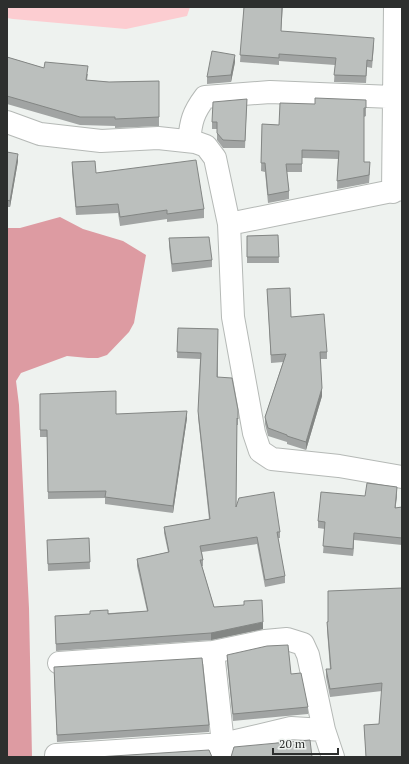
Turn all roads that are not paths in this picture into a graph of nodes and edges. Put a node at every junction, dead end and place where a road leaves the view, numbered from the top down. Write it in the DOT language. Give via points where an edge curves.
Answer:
graph roads {
  1 [pos="395,7"];
  2 [pos="396,86"];
  3 [pos="7,122"];
  4 [pos="189,141"];
  5 [pos="397,191"];
  6 [pos="229,224"];
  7 [pos="402,477"];
  8 [pos="213,652"];
  9 [pos="59,663"];
  10 [pos="324,730"];
  11 [pos="222,751"];
  12 [pos="56,755"];
  13 [pos="333,757"];
  1 -- 2 [label="street"];
  2 -- 4 [label="street" via="205,97 191,119"];
  2 -- 5 [label="street"];
  3 -- 4 [label="street" via="40,134 102,141 158,138"];
  4 -- 6 [label="street" via="206,146 215,158"];
  5 -- 6 [label="street"];
  6 -- 7 [label="street" via="233,317 254,433 260,451 265,456 281,461 339,466"];
  8 -- 9 [label="street"];
  8 -- 10 [label="street" via="287,639 303,644 308,655"];
  8 -- 11 [label="street"];
  10 -- 11 [label="street" via="291,728"];
  10 -- 13 [label="street"];
  11 -- 12 [label="street"];
}
